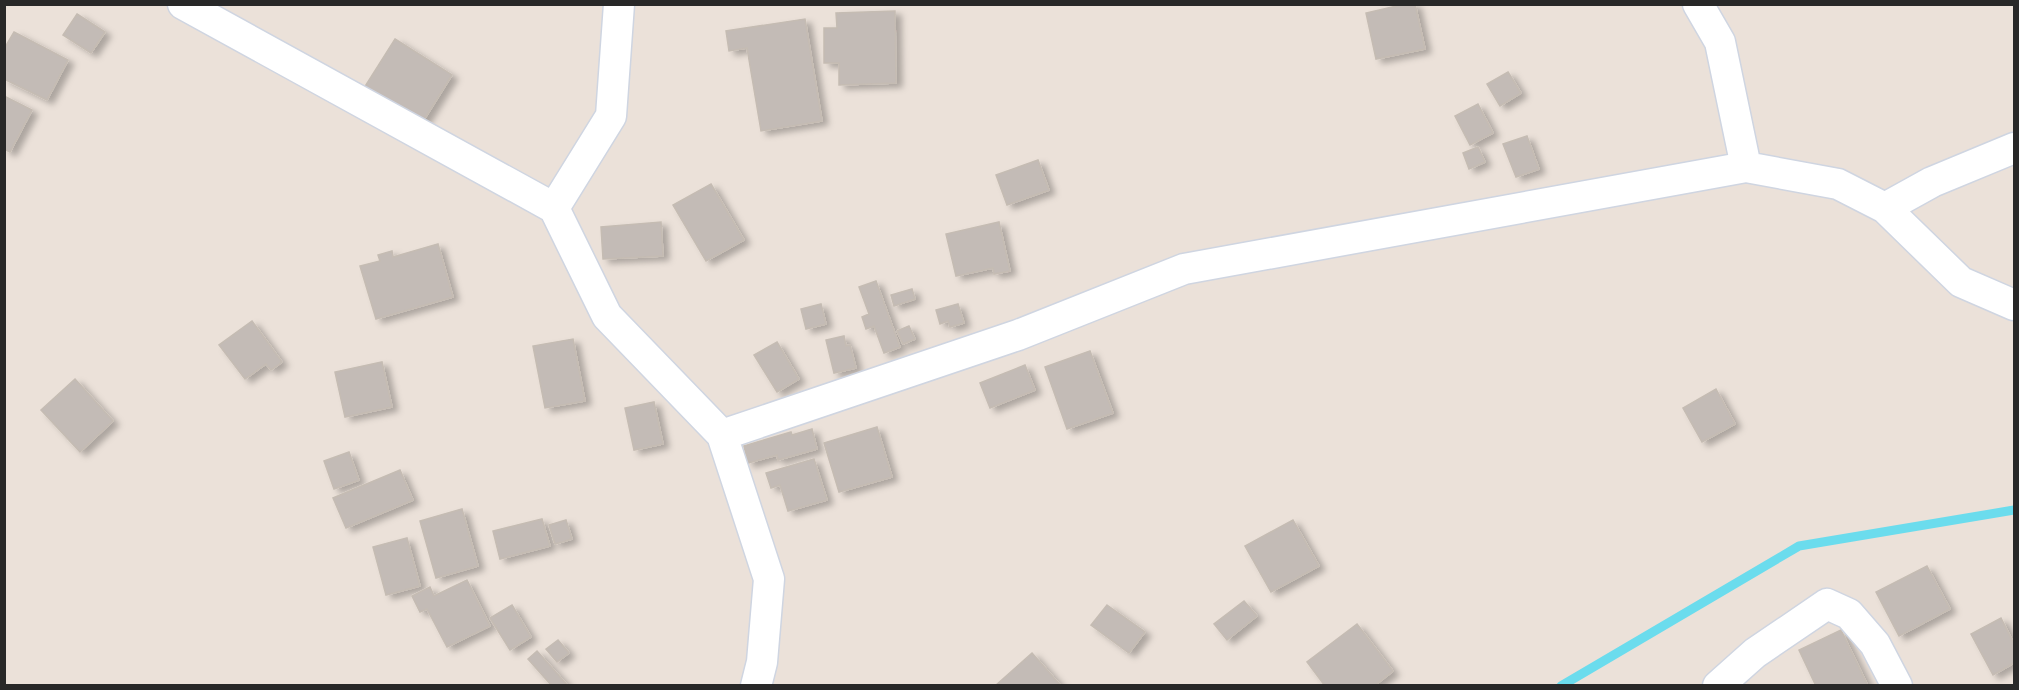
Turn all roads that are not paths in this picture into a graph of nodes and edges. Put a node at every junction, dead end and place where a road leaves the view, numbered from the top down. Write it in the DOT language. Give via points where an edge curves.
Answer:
graph roads {
  1 [pos="183,4"];
  2 [pos="619,4"];
  3 [pos="1698,4"];
  4 [pos="2014,148"];
  5 [pos="1746,167"];
  6 [pos="554,208"];
  7 [pos="1885,208"];
  8 [pos="2014,305"];
  9 [pos="722,435"];
  10 [pos="756,686"];
  11 [pos="1718,686"];
  12 [pos="1897,686"];
  1 -- 6 [label="street"];
  2 -- 6 [label="street" via="611,116"];
  3 -- 5 [label="street" via="1719,42"];
  4 -- 7 [label="street" via="1932,182"];
  5 -- 7 [label="street" via="1838,184"];
  5 -- 9 [label="street" via="1184,269 1018,335"];
  6 -- 9 [label="street" via="606,316"];
  7 -- 8 [label="street" via="1961,282"];
  9 -- 10 [label="street" via="769,579 762,662"];
  11 -- 12 [label="street" via="1755,653 1827,604 1850,614 1875,644"];
}
